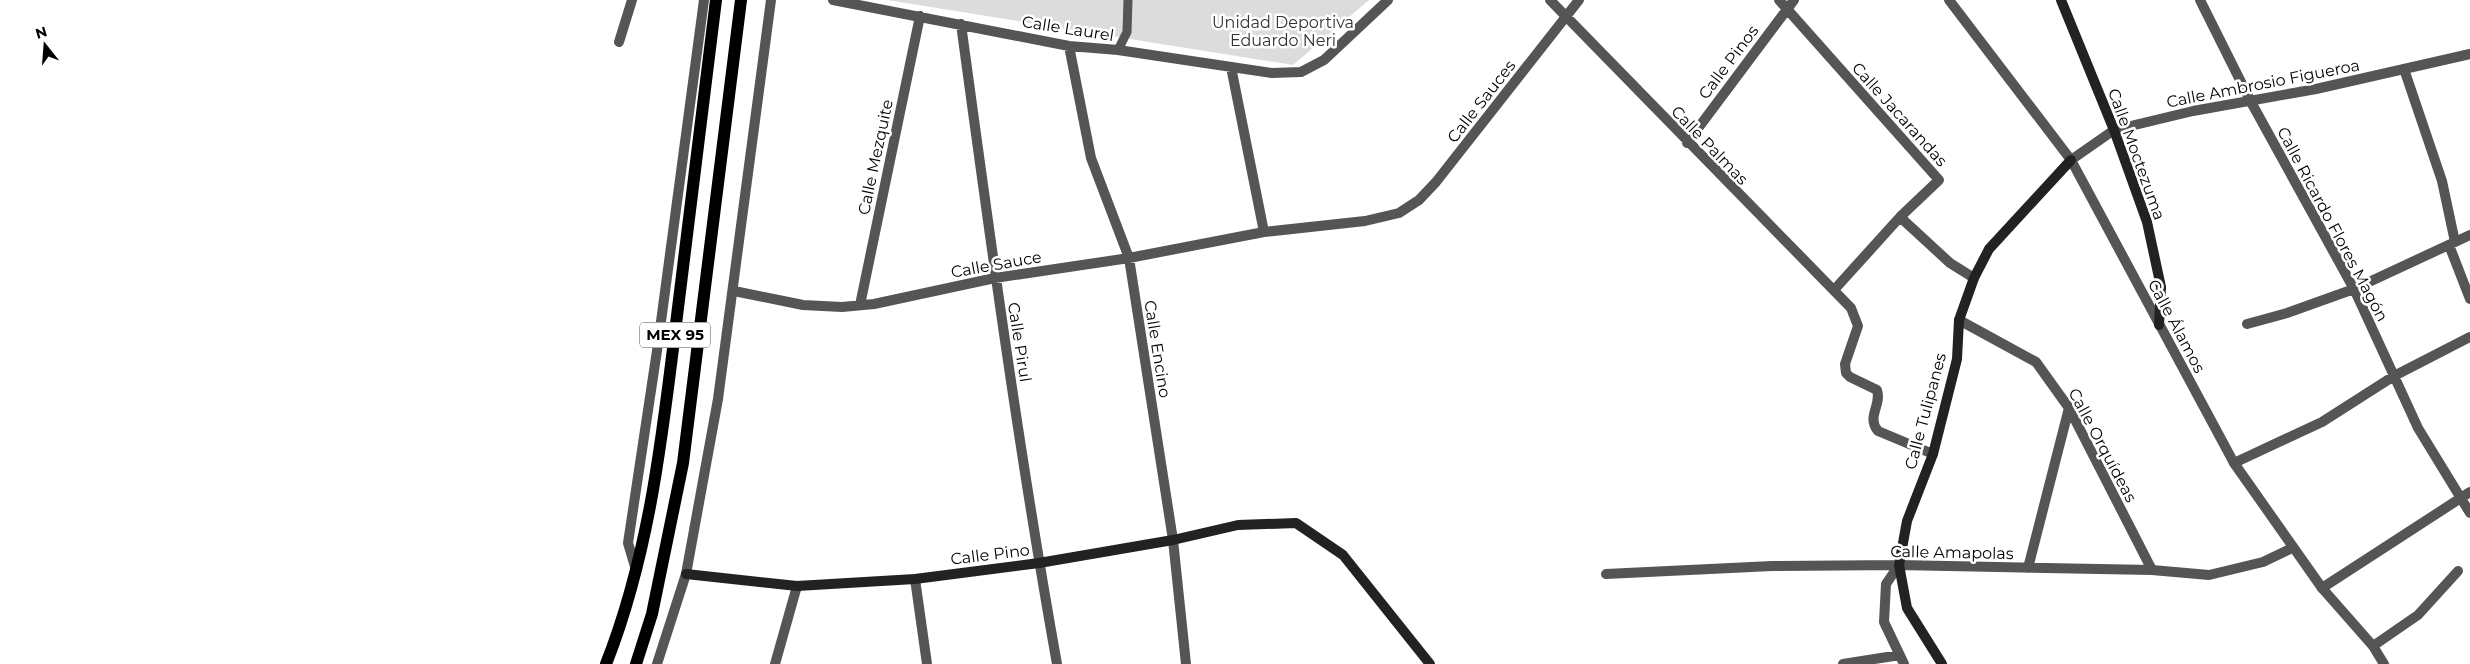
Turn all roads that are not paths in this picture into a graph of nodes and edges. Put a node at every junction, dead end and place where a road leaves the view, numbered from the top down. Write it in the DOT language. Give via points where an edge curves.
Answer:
graph roads {
  1 [pos="632,0"];
  2 [pos="704,0"];
  3 [pos="716,0"];
  4 [pos="741,0"];
  5 [pos="771,0"];
  6 [pos="833,0"];
  7 [pos="1128,0"];
  8 [pos="1388,0"];
  9 [pos="1550,0"];
  10 [pos="1579,0"];
  11 [pos="1779,0"];
  12 [pos="1794,0"];
  13 [pos="1949,0"];
  14 [pos="2061,0"];
  15 [pos="2200,0"];
  16 [pos="1787,9"];
  17 [pos="920,16"];
  18 [pos="1565,18"];
  19 [pos="962,24"];
  20 [pos="619,42"];
  21 [pos="1069,46"];
  22 [pos="1118,50"];
  23 [pos="2470,54"];
  24 [pos="1231,67"];
  25 [pos="2404,69"];
  26 [pos="2251,102"];
  27 [pos="2114,130"];
  28 [pos="1687,143"];
  29 [pos="2071,160"];
  30 [pos="1399,213"];
  31 [pos="1900,217"];
  32 [pos="1264,232"];
  33 [pos="2470,235"];
  34 [pos="2452,244"];
  35 [pos="1129,258"];
  36 [pos="995,278"];
  37 [pos="1974,278"];
  38 [pos="2354,289"];
  39 [pos="1834,290"];
  40 [pos="734,291"];
  41 [pos="2470,298"];
  42 [pos="860,305"];
  43 [pos="1959,320"];
  44 [pos="2247,324"];
  45 [pos="2159,325"];
  46 [pos="2470,337"];
  47 [pos="2394,376"];
  48 [pos="2069,408"];
  49 [pos="1933,454"];
  50 [pos="2234,463"];
  51 [pos="2470,492"];
  52 [pos="2460,498"];
  53 [pos="2470,513"];
  54 [pos="1173,540"];
  55 [pos="2292,548"];
  56 [pos="1039,564"];
  57 [pos="1899,565"];
  58 [pos="2028,568"];
  59 [pos="2152,570"];
  60 [pos="636,571"];
  61 [pos="2458,572"];
  62 [pos="686,574"];
  63 [pos="1606,574"];
  64 [pos="915,579"];
  65 [pos="797,586"];
  66 [pos="2322,588"];
  67 [pos="2373,646"];
  68 [pos="1902,660"];
  69 [pos="2380,663"];
  70 [pos="606,664"];
  71 [pos="636,664"];
  72 [pos="657,664"];
  73 [pos="775,664"];
  74 [pos="927,664"];
  75 [pos="1057,664"];
  76 [pos="1186,664"];
  77 [pos="1430,664"];
  78 [pos="1843,664"];
  79 [pos="1942,664"];
  1 -- 20 [label="street"];
  2 -- 60 [label="street" via="628,543"];
  3 -- 60 [label="main road, MEX 95" via="660,456"];
  4 -- 71 [label="main road, MEX 95" via="683,463 652,614"];
  5 -- 40 [label="street"];
  6 -- 17 [label="street, Calle Laurel"];
  7 -- 22 [label="lane" via="1127,32"];
  8 -- 24 [label="street, Calle Laurel" via="1324,60 1301,72 1272,73"];
  9 -- 18 [label="street, Calle Palmas"];
  10 -- 18 [label="street, Calle Sauces"];
  11 -- 16 [label="street, Calle Jacarandas"];
  12 -- 16 [label="street, Calle Pinos"];
  13 -- 29 [label="street, Calle Álamos"];
  14 -- 27 [label="main road, Calle Moctezuma"];
  15 -- 26 [label="street, Calle Ricardo Flores Magón"];
  16 -- 28 [label="street, Calle Pinos"];
  16 -- 31 [label="street, Calle Jacarandas" via="1939,180"];
  17 -- 19 [label="street, Calle Laurel"];
  17 -- 42 [label="street, Calle Mezquite"];
  18 -- 28 [label="street, Calle Palmas"];
  18 -- 30 [label="street, Calle Sauces" via="1436,182 1419,200"];
  19 -- 21 [label="street, Calle Laurel"];
  19 -- 36 [label="street, Calle Pirul"];
  21 -- 22 [label="street, Calle Laurel"];
  21 -- 35 [label="street, Calle Encino" via="1091,158"];
  22 -- 24 [label="street, Calle Laurel"];
  23 -- 25 [label="street, Calle Ambrosio Figueroa"];
  24 -- 32 [label="street"];
  25 -- 26 [label="street, Calle Ambrosio Figueroa"];
  25 -- 34 [label="street" via="2442,181"];
  26 -- 27 [label="street, Calle Ambrosio Figueroa" via="2193,110"];
  26 -- 38 [label="street, Calle Ricardo Flores Magón"];
  27 -- 29 [label="street, Calle Ambrosio Figueroa"];
  27 -- 45 [label="main road, Calle Moctezuma" via="2147,222 2161,287"];
  28 -- 39 [label="street, Calle Palmas"];
  29 -- 37 [label="main road, Calle Tulipanes" via="1989,249"];
  29 -- 45 [label="street, Calle Álamos"];
  30 -- 32 [label="street, Calle Sauce" via="1365,221"];
  31 -- 37 [label="street" via="1950,263"];
  31 -- 39 [label="street"];
  32 -- 35 [label="street, Calle Sauce"];
  33 -- 34 [label="street"];
  34 -- 38 [label="street"];
  34 -- 41 [label="street"];
  35 -- 36 [label="street, Calle Sauce"];
  35 -- 54 [label="street, Calle Encino"];
  36 -- 42 [label="street, Calle Sauce"];
  36 -- 56 [label="street, Calle Pirul"];
  37 -- 43 [label="main road, Calle Tulipanes"];
  38 -- 44 [label="street"];
  38 -- 47 [label="street, Calle Ricardo Flores Magón"];
  39 -- 49 [label="street, Calle Palmas" via="1852,308 1858,326 1846,373 1877,390 1879,397 1872,418 1874,426 1878,431"];
  40 -- 42 [label="street, Calle Sauce" via="803,305"];
  40 -- 62 [label="street"];
  43 -- 48 [label="street, Calle Orquídeas" via="2036,362"];
  43 -- 49 [label="main road, Calle Tulipanes" via="1957,359"];
  45 -- 50 [label="street, Calle Álamos"];
  46 -- 47 [label="street"];
  47 -- 50 [label="street" via="2322,422"];
  47 -- 52 [label="street, Calle Ricardo Flores Magón" via="2418,428"];
  48 -- 58 [label="street"];
  48 -- 59 [label="street, Calle Orquídeas"];
  49 -- 57 [label="main road, Calle Tulipanes" via="1907,521"];
  50 -- 55 [label="street, Calle Álamos"];
  51 -- 52 [label="street"];
  52 -- 53 [label="street, Calle Ricardo Flores Magón"];
  52 -- 66 [label="street"];
  54 -- 56 [label="main road, Calle Pino"];
  54 -- 76 [label="street, Calle Encino"];
  54 -- 77 [label="main road, Calle Pino" via="1238,525 1296,523 1343,555"];
  55 -- 59 [label="street, Calle Amapolas" via="2263,562 2209,576"];
  55 -- 66 [label="street, Calle Álamos"];
  56 -- 64 [label="main road, Calle Pino"];
  56 -- 75 [label="street, Calle Pirul"];
  57 -- 58 [label="street, Calle Amapolas"];
  57 -- 63 [label="street, Calle Amapolas" via="1772,566"];
  57 -- 68 [label="street" via="1886,584 1884,622"];
  57 -- 79 [label="main road, Calle Tulipanes" via="1907,608"];
  58 -- 59 [label="street, Calle Amapolas"];
  60 -- 70 [label="main road, MEX 95" via="620,629"];
  61 -- 67 [label="street" via="2418,615"];
  62 -- 65 [label="main road, Calle Pino"];
  62 -- 72 [label="street"];
  64 -- 65 [label="main road, Calle Pino"];
  64 -- 74 [label="street"];
  65 -- 73 [label="street"];
  66 -- 67 [label="street, Calle Álamos"];
  67 -- 69 [label="street, Calle Álamos"];
  68 -- 78 [label="street"];
}
